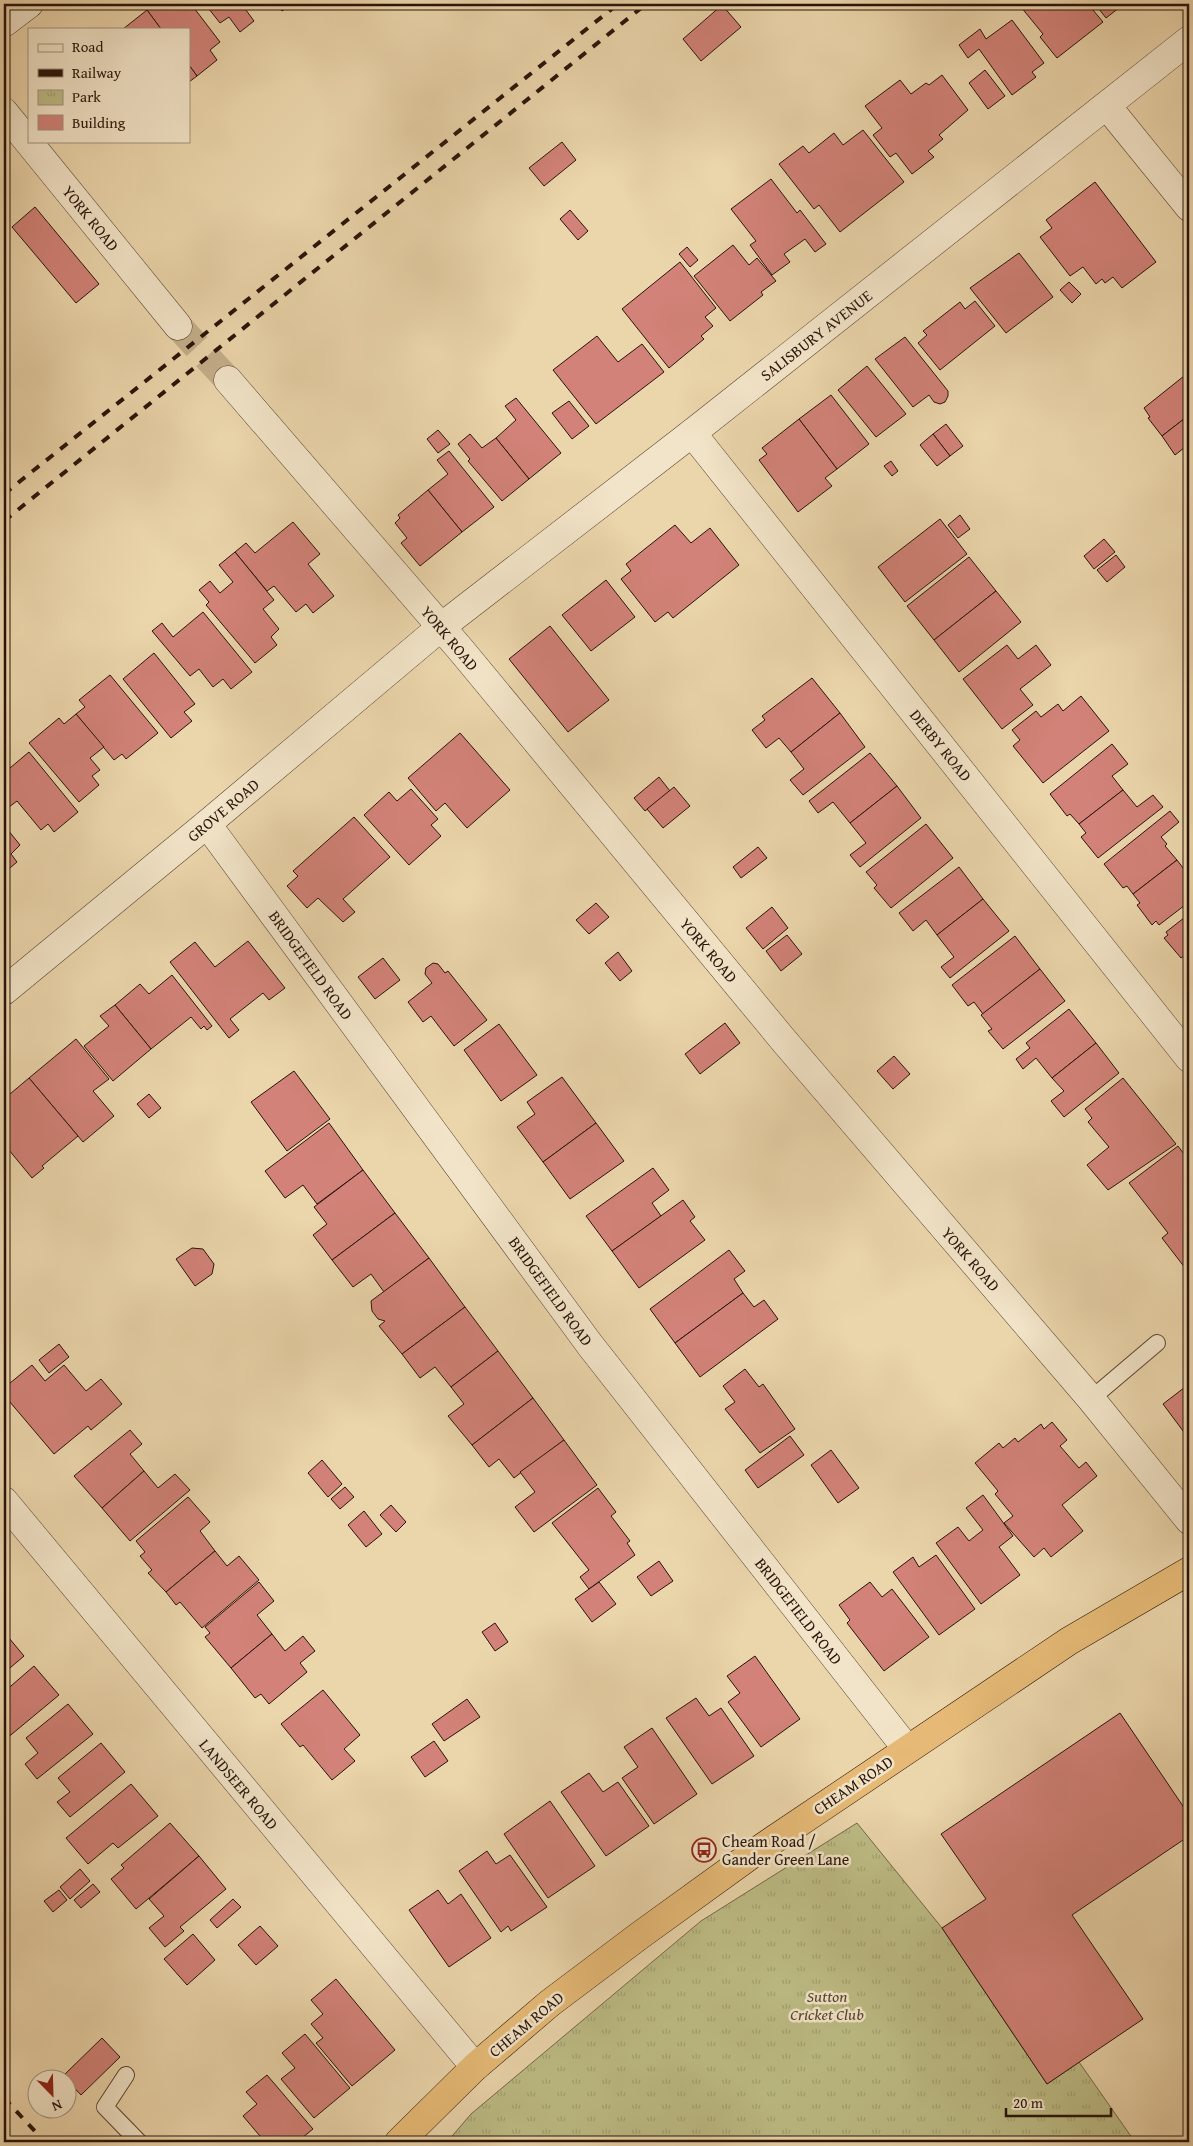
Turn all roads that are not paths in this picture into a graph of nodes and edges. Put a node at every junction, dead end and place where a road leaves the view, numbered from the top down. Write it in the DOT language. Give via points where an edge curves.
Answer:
graph roads {
  1 [pos="29,4"];
  2 [pos="4,23"];
  3 [pos="1189,40"];
  4 [pos="1107,106"];
  5 [pos="4,112"];
  6 [pos="28,142"];
  7 [pos="28,142"];
  8 [pos="1189,207"];
  9 [pos="178,326"];
  10 [pos="228,380"];
  11 [pos="692,433"];
  12 [pos="440,627"];
  13 [pos="207,824"];
  14 [pos="4,991"];
  15 [pos="1189,1058"];
  16 [pos="1157,1343"];
  17 [pos="1091,1399"];
  18 [pos="4,1501"];
  19 [pos="1189,1520"];
  20 [pos="1189,1571"];
  21 [pos="907,1749"];
  22 [pos="475,2067"];
  23 [pos="126,2075"];
  24 [pos="139,2142"];
  25 [pos="399,2142"];
  1 -- 2 [label="street"];
  3 -- 4 [label="street, SALISBURY AVENUE"];
  4 -- 8 [label="street"];
  4 -- 11 [label="street, SALISBURY AVENUE"];
  5 -- 6 [label="street, YORK ROAD"];
  7 -- 9 [label="street, YORK ROAD"];
  10 -- 12 [label="street, YORK ROAD"];
  11 -- 12 [label="street, SALISBURY AVENUE"];
  11 -- 15 [label="street, DERBY ROAD"];
  12 -- 13 [label="street, GROVE ROAD"];
  12 -- 17 [label="street, YORK ROAD" via="786,1042"];
  13 -- 14 [label="street, GROVE ROAD"];
  13 -- 21 [label="street, BRIDGEFIELD ROAD" via="590,1345"];
  16 -- 17 [label="lane"];
  17 -- 19 [label="street, YORK ROAD"];
  18 -- 22 [label="street, LANDSEER ROAD"];
  20 -- 21 [label="highway, CHEAM ROAD" via="1070,1641"];
  21 -- 22 [label="highway, CHEAM ROAD" via="639,1936 550,2003"];
  22 -- 25 [label="highway, CHEAM ROAD"];
  23 -- 24 [label="lane" via="106,2107"];
}
